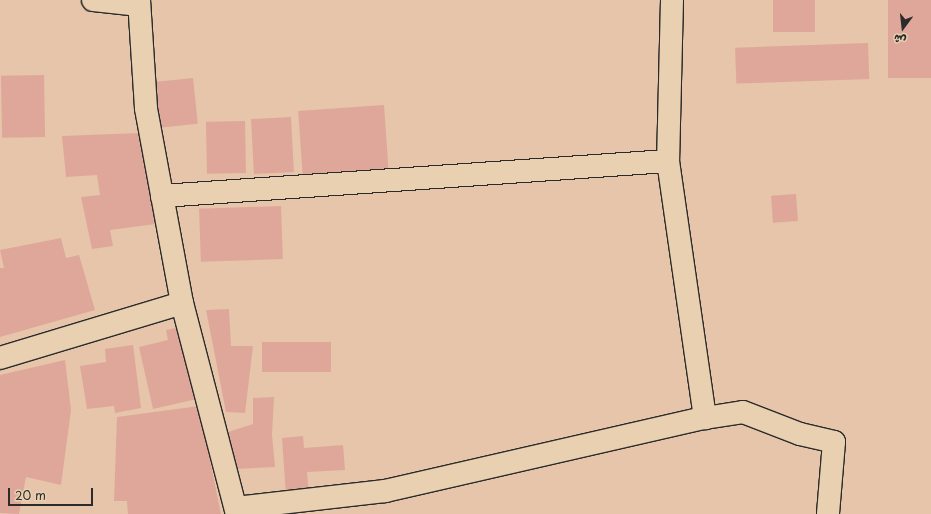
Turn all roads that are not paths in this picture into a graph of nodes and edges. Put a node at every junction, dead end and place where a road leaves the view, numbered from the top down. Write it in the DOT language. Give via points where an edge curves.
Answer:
graph roads {
  1 [pos="93,0"];
  2 [pos="672,0"];
  3 [pos="138,2"];
  4 [pos="668,160"];
  5 [pos="162,196"];
  6 [pos="182,303"];
  7 [pos="0,358"];
  8 [pos="705,418"];
  9 [pos="236,511"];
  10 [pos="828,514"];
  1 -- 3 [label="street"];
  2 -- 4 [label="street"];
  3 -- 5 [label="street" via="146,108"];
  4 -- 5 [label="street"];
  4 -- 8 [label="street"];
  5 -- 6 [label="street"];
  6 -- 7 [label="street"];
  6 -- 9 [label="street"];
  8 -- 9 [label="street" via="385,491"];
  8 -- 10 [label="street" via="743,412 800,434 834,442"];
}
